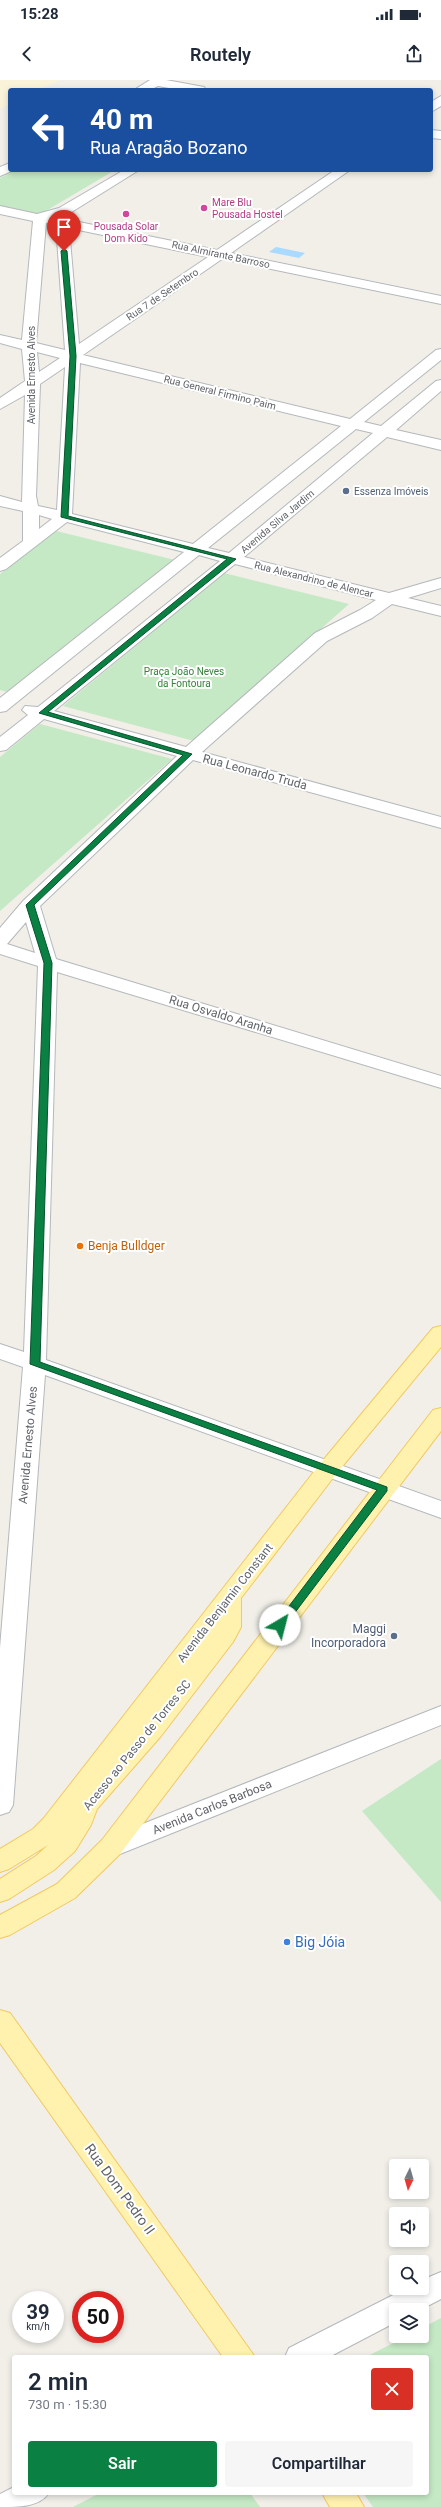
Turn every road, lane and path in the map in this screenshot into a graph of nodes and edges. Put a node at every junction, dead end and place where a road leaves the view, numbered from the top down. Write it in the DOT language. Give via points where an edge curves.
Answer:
graph roads {
  1 [pos="165,83"];
  2 [pos="147,88"];
  3 [pos="190,88"];
  4 [pos="441,100"];
  5 [pos="433,106"];
  6 [pos="130,172"];
  7 [pos="341,172"];
  8 [pos="0,210"];
  9 [pos="63,216"];
  10 [pos="40,217"];
  11 [pos="222,254"];
  12 [pos="441,300"];
  13 [pos="0,339"];
  14 [pos="29,345"];
  15 [pos="441,353"];
  16 [pos="73,356"];
  17 [pos="33,383"];
  18 [pos="441,384"];
  19 [pos="0,405"];
  20 [pos="352,424"];
  21 [pos="383,431"];
  22 [pos="441,445"];
  23 [pos="0,501"];
  24 [pos="31,508"];
  25 [pos="64,517"];
  26 [pos="31,544"];
  27 [pos="196,550"];
  28 [pos="232,559"];
  29 [pos="0,566"];
  30 [pos="441,583"];
  31 [pos="389,598"];
  32 [pos="441,600"];
  33 [pos="422,606"];
  34 [pos="441,610"];
  35 [pos="366,614"];
  36 [pos="1,704"];
  37 [pos="42,713"];
  38 [pos="0,746"];
  39 [pos="189,754"];
  40 [pos="441,823"];
  41 [pos="30,905"];
  42 [pos="0,940"];
  43 [pos="0,948"];
  44 [pos="48,963"];
  45 [pos="441,1082"];
  46 [pos="441,1333"];
  47 [pos="0,1351"];
  48 [pos="35,1364"];
  49 [pos="441,1415"];
  50 [pos="328,1469"];
  51 [pos="384,1489"];
  52 [pos="441,1510"];
  53 [pos="229,1596"];
  54 [pos="441,1715"];
  55 [pos="0,1805"];
  56 [pos="111,1847"];
  57 [pos="0,1862"];
  58 [pos="0,1892"];
  59 [pos="0,1928"];
  60 [pos="0,2020"];
  61 [pos="441,2285"];
  62 [pos="239,2355"];
  63 [pos="304,2355"];
  64 [pos="29,2495"];
  65 [pos="339,2495"];
  66 [pos="6,2507"];
  67 [pos="348,2507"];
  1 -- 2 [label="street"];
  1 -- 3 [label="street"];
  4 -- 5 [label="street"];
  6 -- 9 [label="street"];
  7 -- 11 [label="street, Rua 7 de Setembro"];
  8 -- 10 [label="street, Rua Almirante Barroso"];
  9 -- 10 [label="street, Rua Almirante Barroso"];
  9 -- 11 [label="street, Rua Almirante Barroso"];
  9 -- 16 [label="street"];
  10 -- 14 [label="street, Avenida Ernesto Alves"];
  11 -- 12 [label="street, Rua Almirante Barroso"];
  11 -- 16 [label="street, Rua 7 de Setembro"];
  13 -- 14 [label="street, Rua General Firmino Paim"];
  14 -- 16 [label="street, Rua General Firmino Paim"];
  14 -- 17 [label="street, Avenida Ernesto Alves"];
  15 -- 20 [label="street"];
  16 -- 17 [label="street, Rua 7 de Setembro"];
  16 -- 20 [label="street, Rua General Firmino Paim"];
  16 -- 25 [label="street"];
  17 -- 19 [label="street, Rua 7 de Setembro"];
  17 -- 24 [label="street, Avenida Ernesto Alves" via="28,496"];
  18 -- 21 [label="street, Avenida Silva Jardim"];
  20 -- 21 [label="street, Rua General Firmino Paim"];
  20 -- 27 [label="street"];
  21 -- 22 [label="street, Rua General Firmino Paim"];
  21 -- 28 [label="street, Avenida Silva Jardim"];
  23 -- 24 [label="street, Rua Alexandrino de Alencar"];
  24 -- 25 [label="street, Rua Alexandrino de Alencar"];
  24 -- 26 [label="street"];
  25 -- 26 [label="street"];
  25 -- 27 [label="street, Rua Alexandrino de Alencar"];
  26 -- 29 [label="street"];
  27 -- 28 [label="street, Rua Alexandrino de Alencar"];
  27 -- 36 [label="street"];
  28 -- 31 [label="street, Rua Alexandrino de Alencar"];
  28 -- 37 [label="street, Avenida Silva Jardim"];
  30 -- 31 [label="street"];
  31 -- 33 [label="street, Rua Alexandrino de Alencar"];
  31 -- 35 [label="street"];
  32 -- 33 [label="street"];
  33 -- 34 [label="street, Rua Alexandrino de Alencar"];
  33 -- 35 [label="street"];
  35 -- 39 [label="street" via="321,637"];
  36 -- 37 [label="street, Rua Leonardo Truda"];
  37 -- 38 [label="street, Avenida Silva Jardim"];
  37 -- 39 [label="street, Rua Leonardo Truda"];
  39 -- 40 [label="street, Rua Leonardo Truda"];
  39 -- 41 [label="street"];
  41 -- 42 [label="street"];
  41 -- 44 [label="street"];
  43 -- 44 [label="street, Rua Osvaldo Aranha"];
  44 -- 45 [label="street, Rua Osvaldo Aranha"];
  44 -- 48 [label="street, Avenida Ernesto Alves"];
  46 -- 50 [label="main road, Avenida Benjamin Constant"];
  47 -- 48 [label="street"];
  48 -- 50 [label="street"];
  48 -- 55 [label="street, Avenida Ernesto Alves"];
  49 -- 51 [label="main road"];
  50 -- 51 [label="street"];
  50 -- 53 [label="main road, Avenida Benjamin Constant"];
  51 -- 52 [label="street"];
  51 -- 56 [label="main road"];
  53 -- 57 [label="main road, Avenida Benjamin Constant" via="53,1825 42,1836"];
  53 -- 58 [label="main road, Acesso ao Passo de Torres SC" via="230,1628 152,1730 85,1805 78,1825 66,1844 45,1863"];
  54 -- 56 [label="street, Avenida Carlos Barbosa"];
  56 -- 59 [label="main road, Avenida Carlos Barbosa" via="66,1891"];
  60 -- 62 [label="main road, Rua Dom Pedro II"];
  61 -- 63 [label="street"];
  64 -- 66 [label="street"];
  65 -- 67 [label="main road"];
}
